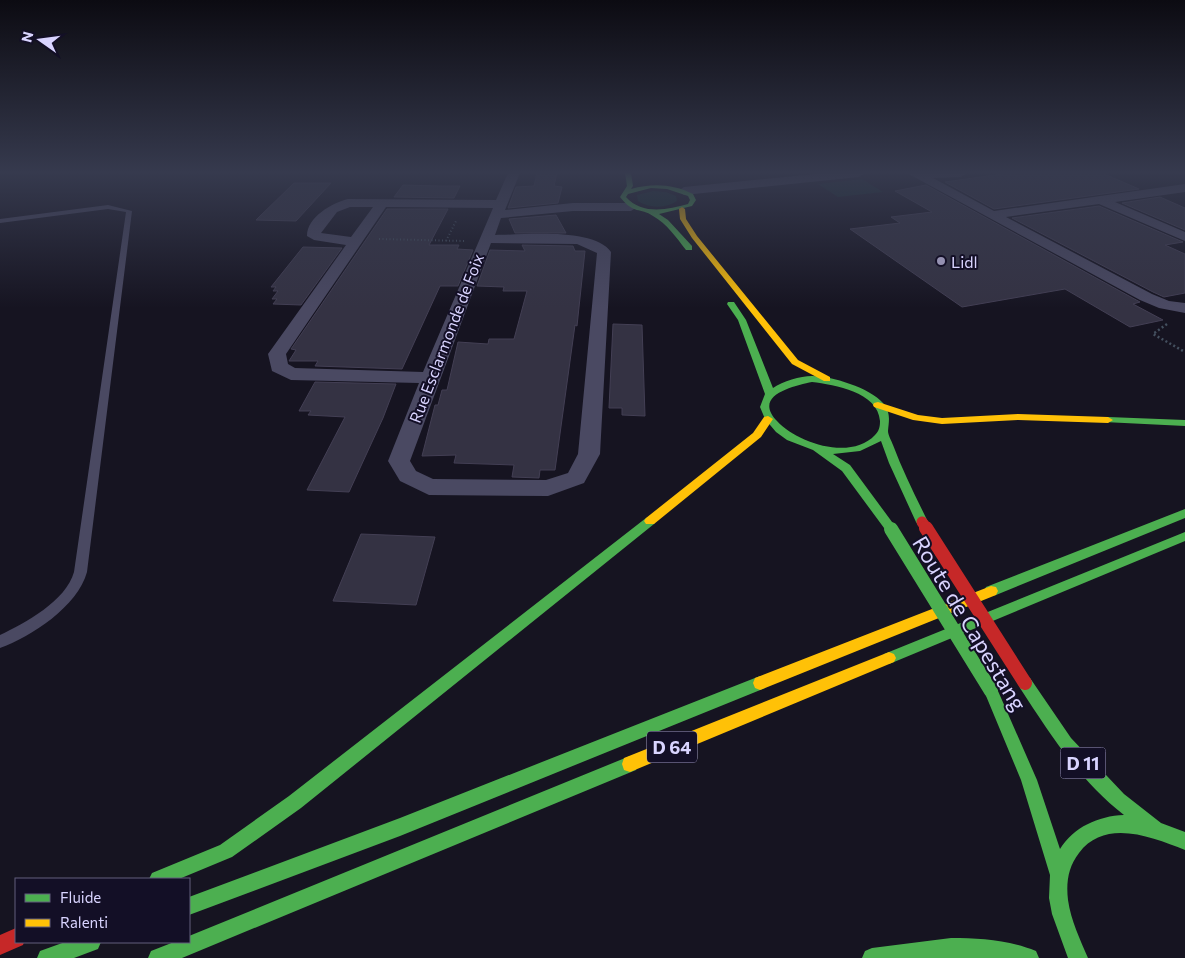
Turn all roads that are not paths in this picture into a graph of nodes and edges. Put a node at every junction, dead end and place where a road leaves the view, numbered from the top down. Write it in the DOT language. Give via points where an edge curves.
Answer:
graph roads {
  1 [pos="25,218"];
  2 [pos="129,218"];
  3 [pos="325,218"];
  4 [pos="372,218"];
  5 [pos="495,218"];
  6 [pos="662,218"];
  7 [pos="684,218"];
  8 [pos="997,218"];
  9 [pos="1141,218"];
  10 [pos="0,221"];
  11 [pos="1185,237"];
  12 [pos="485,239"];
  13 [pos="357,240"];
  14 [pos="709,275"];
  15 [pos="726,298"];
  16 [pos="1180,307"];
  17 [pos="430,378"];
  18 [pos="830,381"];
  19 [pos="770,394"];
  20 [pos="878,405"];
  21 [pos="768,419"];
  22 [pos="1185,422"];
  23 [pos="884,434"];
  24 [pos="818,449"];
  25 [pos="1185,513"];
  26 [pos="1185,536"];
  27 [pos="0,642"];
  28 [pos="1156,829"];
  29 [pos="1185,841"];
  30 [pos="1058,871"];
  31 [pos="160,878"];
  32 [pos="190,906"];
  33 [pos="15,938"];
  34 [pos="88,943"];
  35 [pos="0,945"];
  36 [pos="47,958"];
  37 [pos="158,958"];
  38 [pos="872,958"];
  39 [pos="1029,958"];
  40 [pos="1078,958"];
  1 -- 10 [label="lane"];
  2 -- 27 [label="lane" via="84,557 76,585 30,627"];
  3 -- 13 [label="street" via="314,230 314,236"];
  4 -- 13 [label="street"];
  5 -- 12 [label="street, Rue Esclarmonde de Foix"];
  6 -- 14 [label="main road"];
  7 -- 18 [label="main road" via="686,225 752,312 795,362"];
  8 -- 16 [label="street" via="1146,297"];
  9 -- 11 [label="street"];
  12 -- 17 [label="street, Rue Esclarmonde de Foix"];
  12 -- 17 [label="street, Rue Esclarmonde de Foix" via="579,240 604,252 589,454 576,478 548,488 429,486 408,476 400,461"];
  13 -- 17 [label="street" via="277,354 279,367 291,374"];
  15 -- 19 [label="main road" via="742,320"];
  18 -- 19 [label="main road" via="794,381"];
  18 -- 20 [label="main road" via="866,394"];
  19 -- 21 [label="main road" via="765,410"];
  20 -- 22 [label="main road" via="917,418 942,421 1018,417"];
  20 -- 23 [label="main road" via="885,414"];
  21 -- 24 [label="main road" via="787,437"];
  21 -- 31 [label="main road" via="757,435 736,453 295,802 226,851"];
  23 -- 24 [label="main road" via="874,443 859,449"];
  23 -- 28 [label="main road, Route de Capestang / D 11, bridge" via="922,522 1065,743 1118,800"];
  24 -- 30 [label="main road, Route de Capestang, bridge" via="846,468 890,529 991,691 1019,751"];
  25 -- 32 [label="main road, D 64" via="400,828"];
  26 -- 37 [label="main road, D 64"];
  28 -- 29 [label="main road"];
  28 -- 30 [label="main road" via="1121,824 1092,830 1070,845"];
  30 -- 40 [label="main road" via="1057,904 1070,945"];
  33 -- 35 [label="main road"];
  34 -- 36 [label="main road"];
  38 -- 39 [label="main road" via="963,944 1018,953"];
}
